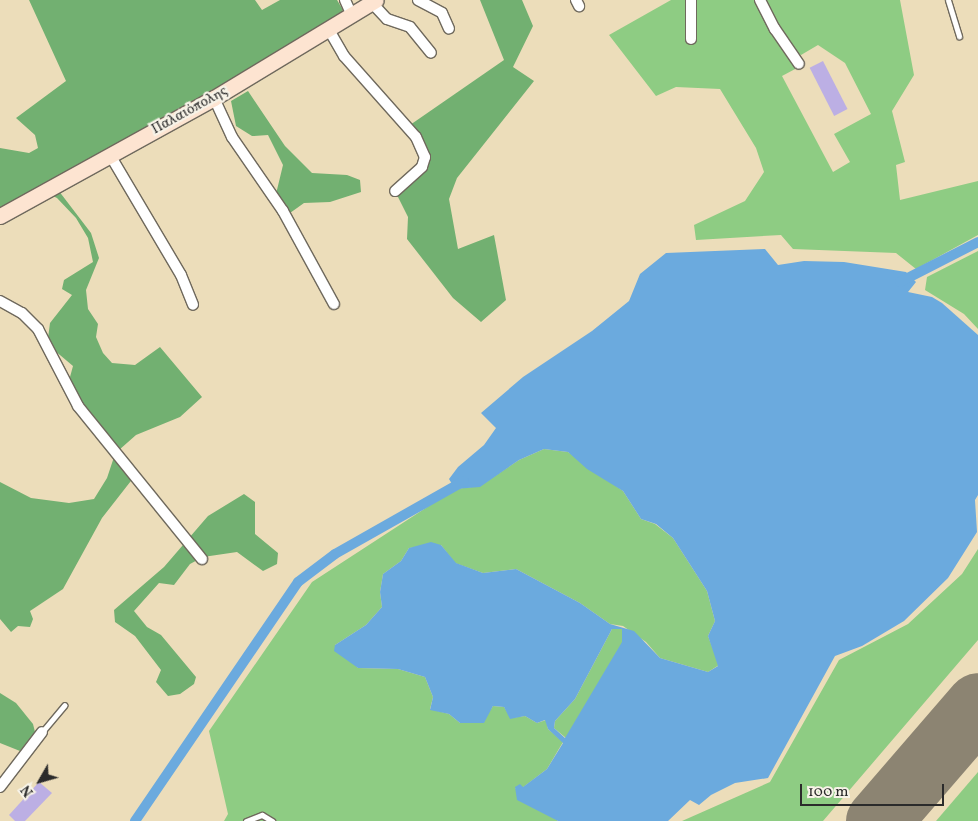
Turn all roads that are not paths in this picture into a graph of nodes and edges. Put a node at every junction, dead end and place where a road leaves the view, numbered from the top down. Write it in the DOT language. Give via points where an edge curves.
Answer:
graph roads {
  1 [pos="345,0"];
  2 [pos="418,0"];
  3 [pos="690,0"];
  4 [pos="760,0"];
  5 [pos="948,0"];
  6 [pos="374,2"];
  7 [pos="352,16"];
  8 [pos="449,29"];
  9 [pos="328,30"];
  10 [pos="959,36"];
  11 [pos="691,39"];
  12 [pos="432,53"];
  13 [pos="800,64"];
  14 [pos="214,98"];
  15 [pos="110,155"];
  16 [pos="395,192"];
  17 [pos="0,216"];
  18 [pos="0,301"];
  19 [pos="334,304"];
  20 [pos="194,305"];
  21 [pos="202,559"];
  22 [pos="65,705"];
  23 [pos="42,732"];
  24 [pos="0,787"];
  25 [pos="246,821"];
  26 [pos="272,821"];
  1 -- 7 [label="street"];
  2 -- 8 [label="street" via="442,13"];
  3 -- 11 [label="street"];
  4 -- 13 [label="street" via="775,29"];
  5 -- 10 [label="lane"];
  6 -- 7 [label="main road, Παλαιόπολης"];
  6 -- 12 [label="street" via="387,19 410,27"];
  7 -- 9 [label="main road, Παλαιόπολης"];
  9 -- 14 [label="main road, Παλαιόπολης"];
  9 -- 16 [label="street" via="344,56 416,137 426,157 422,167"];
  14 -- 15 [label="main road, Παλαιόπολης"];
  14 -- 19 [label="street" via="232,137 283,211"];
  15 -- 17 [label="main road, Παλαιόπολης"];
  15 -- 20 [label="street" via="181,275"];
  18 -- 21 [label="street" via="22,314 38,329 78,406"];
  22 -- 23 [label="lane"];
  23 -- 24 [label="street"];
  25 -- 26 [label="lane" via="262,814"];
}
